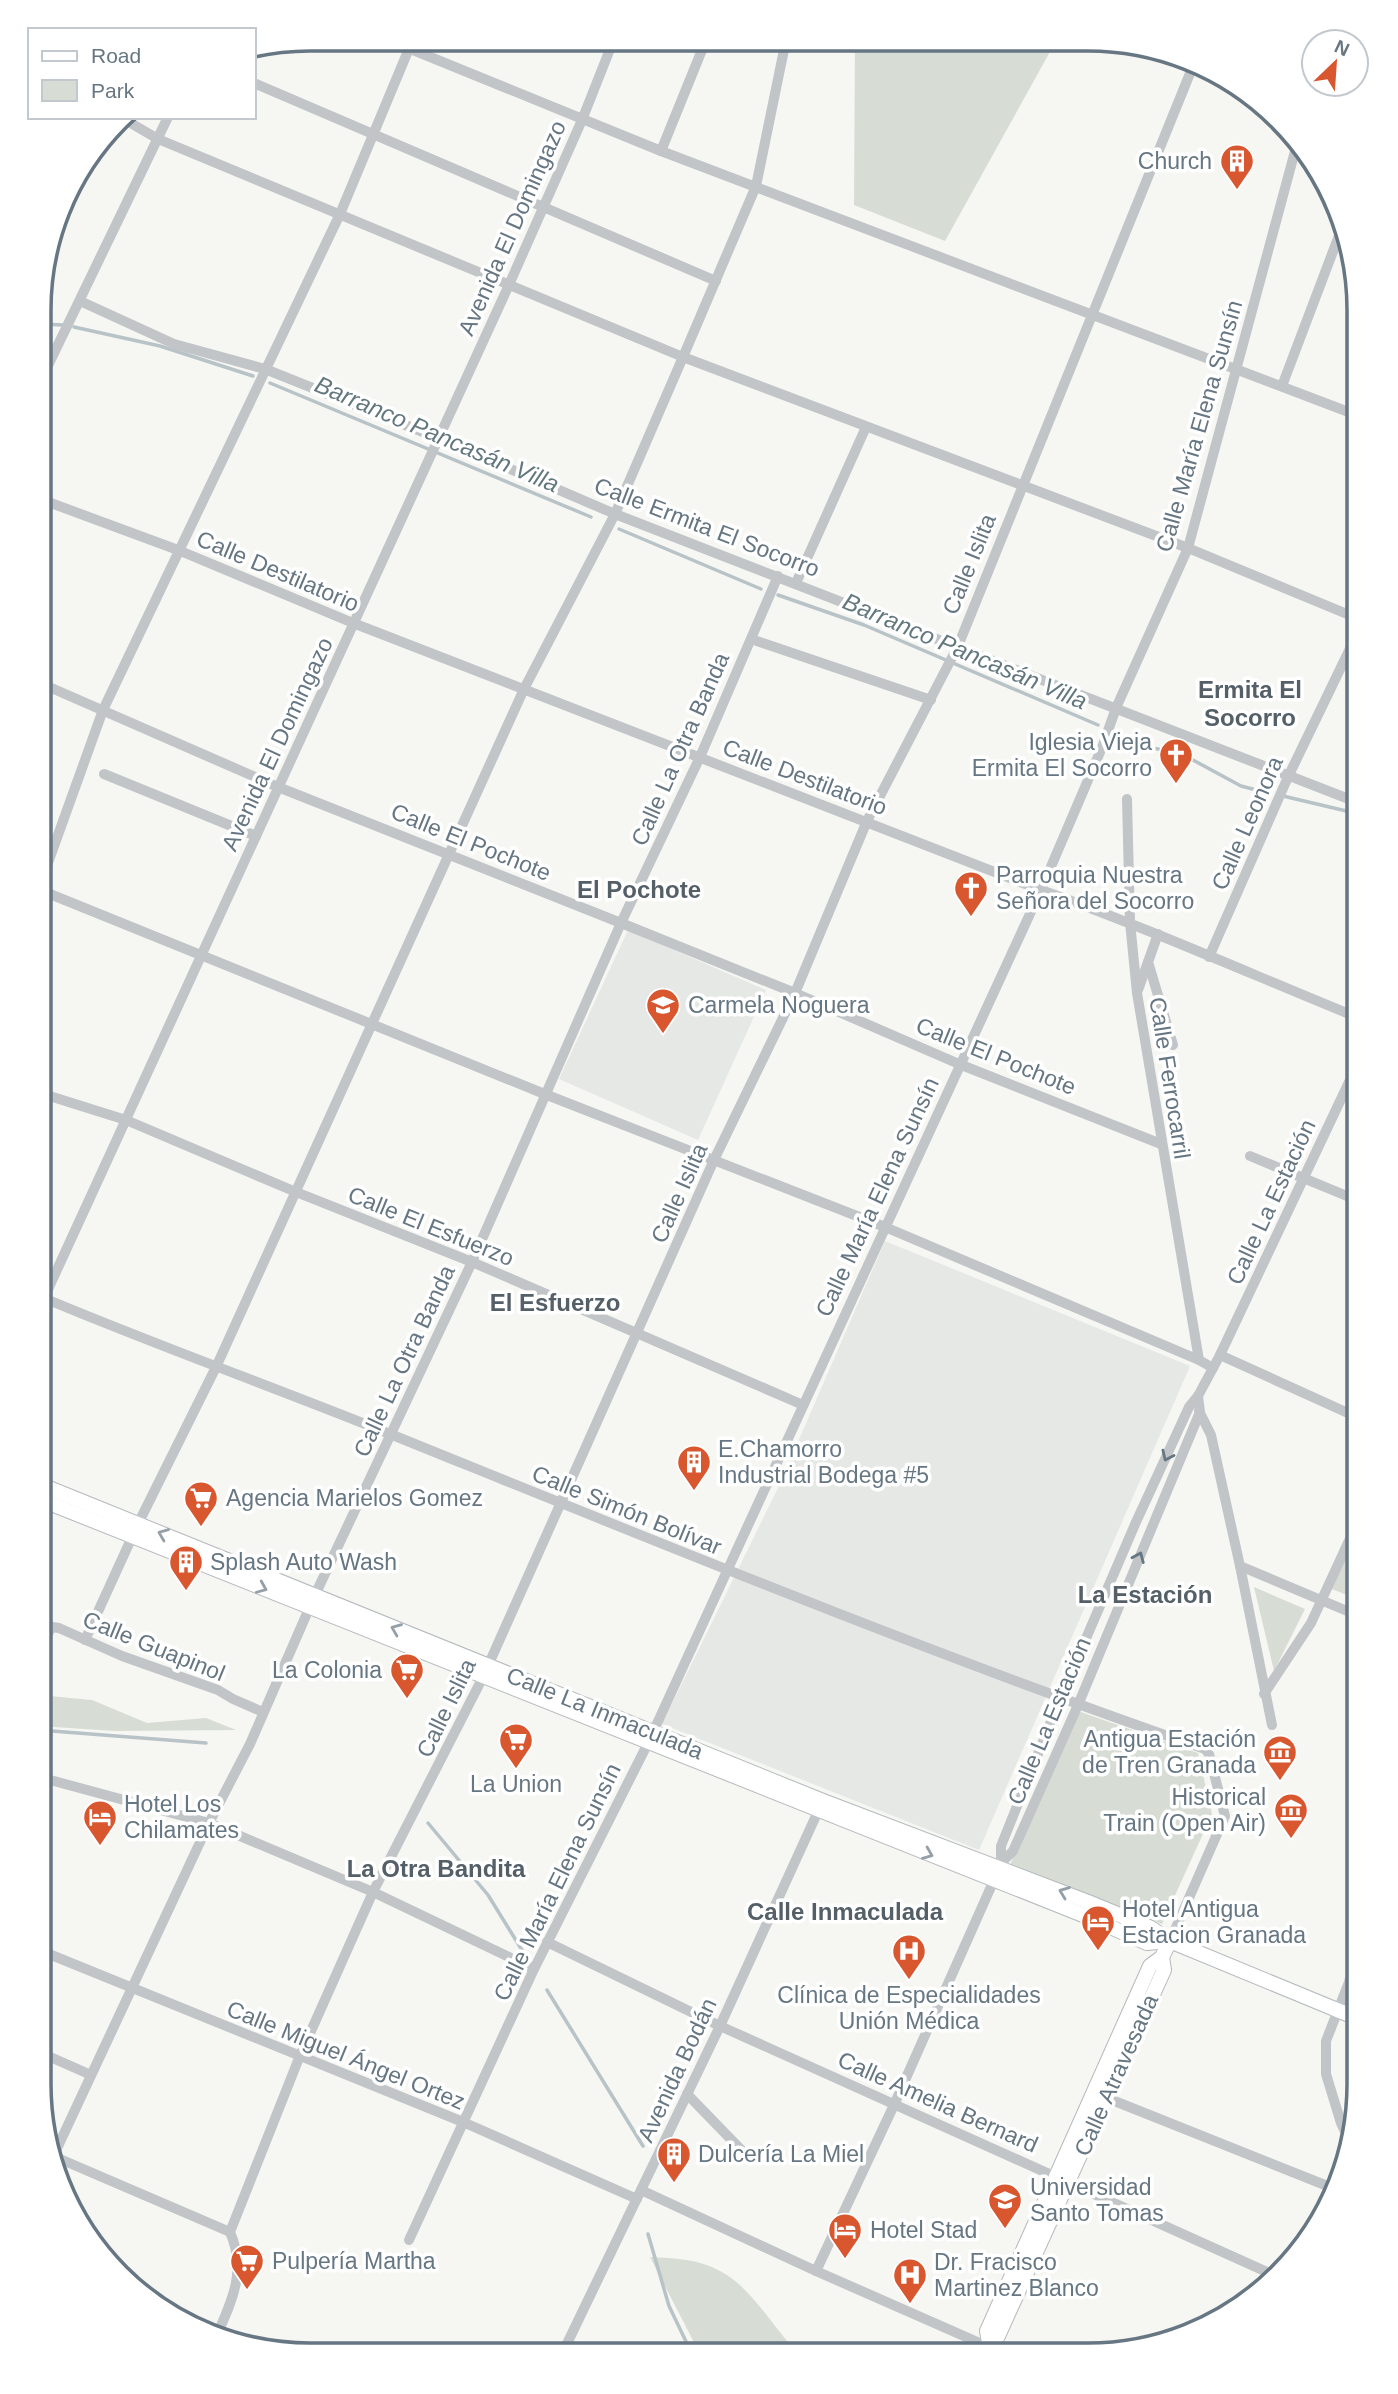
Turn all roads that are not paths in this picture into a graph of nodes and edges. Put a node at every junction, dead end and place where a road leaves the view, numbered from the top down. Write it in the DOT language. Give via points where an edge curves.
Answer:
graph roads {
  1 [pos="408,51"];
  2 [pos="427,51"];
  3 [pos="609,51"];
  4 [pos="702,51"];
  5 [pos="784,51"];
  6 [pos="1191,72"];
  7 [pos="256,84"];
  8 [pos="168,119"];
  9 [pos="582,120"];
  10 [pos="131,123"];
  11 [pos="374,133"];
  12 [pos="158,139"];
  13 [pos="661,151"];
  14 [pos="1295,153"];
  15 [pos="756,186"];
  16 [pos="544,206"];
  17 [pos="340,214"];
  18 [pos="1337,240"];
  19 [pos="716,281"];
  20 [pos="508,286"];
  21 [pos="80,301"];
  22 [pos="1092,314"];
  23 [pos="683,357"];
  24 [pos="51,360"];
  25 [pos="265,369"];
  26 [pos="1237,370"];
  27 [pos="1282,386"];
  28 [pos="1347,411"];
  29 [pos="866,427"];
  30 [pos="436,442"];
  31 [pos="1021,486"];
  32 [pos="51,503"];
  33 [pos="615,513"];
  34 [pos="1188,548"];
  35 [pos="178,550"];
  36 [pos="778,576"];
  37 [pos="796,583"];
  38 [pos="1347,614"];
  39 [pos="353,623"];
  40 [pos="751,639"];
  41 [pos="958,646"];
  42 [pos="1347,655"];
  43 [pos="51,688"];
  44 [pos="524,689"];
  45 [pos="931,700"];
  46 [pos="1116,708"];
  47 [pos="103,710"];
  48 [pos="700,757"];
  49 [pos="104,774"];
  50 [pos="1288,777"];
  51 [pos="278,787"];
  52 [pos="1127,799"];
  53 [pos="1347,799"];
  54 [pos="867,821"];
  55 [pos="256,836"];
  56 [pos="450,853"];
  57 [pos="51,857"];
  58 [pos="1041,890"];
  59 [pos="51,893"];
  60 [pos="1130,922"];
  61 [pos="621,923"];
  62 [pos="1158,934"];
  63 [pos="201,956"];
  64 [pos="1209,957"];
  65 [pos="1148,962"];
  66 [pos="794,993"];
  67 [pos="1136,993"];
  68 [pos="1347,1013"];
  69 [pos="374,1023"];
  70 [pos="1173,1045"];
  71 [pos="959,1063"];
  72 [pos="1347,1086"];
  73 [pos="547,1095"];
  74 [pos="51,1096"];
  75 [pos="126,1119"];
  76 [pos="1161,1144"];
  77 [pos="1250,1156"];
  78 [pos="714,1160"];
  79 [pos="1303,1177"];
  80 [pos="296,1192"];
  81 [pos="1347,1196"];
  82 [pos="885,1227"];
  83 [pos="472,1262"];
  84 [pos="51,1278"];
  85 [pos="51,1300"];
  86 [pos="639,1333"];
  87 [pos="1220,1355"];
  88 [pos="1199,1360"];
  89 [pos="217,1365"];
  90 [pos="1213,1368"];
  91 [pos="1198,1396"];
  92 [pos="803,1405"];
  93 [pos="1189,1407"];
  94 [pos="1200,1412"];
  95 [pos="1347,1413"];
  96 [pos="391,1434"];
  97 [pos="51,1489"];
  98 [pos="51,1503"];
  99 [pos="562,1504"];
  100 [pos="1136,1522"];
  101 [pos="1151,1529"];
  102 [pos="135,1530"];
  103 [pos="1347,1546"];
  104 [pos="1240,1566"];
  105 [pos="727,1571"];
  106 [pos="1323,1599"];
  107 [pos="312,1602"];
  108 [pos="1347,1610"];
  109 [pos="1097,1614"];
  110 [pos="1113,1619"];
  111 [pos="51,1628"];
  112 [pos="85,1640"];
  113 [pos="485,1671"];
  114 [pos="1264,1694"];
  115 [pos="1060,1699"];
  116 [pos="1078,1705"];
  117 [pos="263,1712"];
  118 [pos="1272,1725"];
  119 [pos="651,1737"];
  120 [pos="1205,1749"];
  121 [pos="51,1780"];
  122 [pos="821,1806"];
  123 [pos="209,1823"];
  124 [pos="998,1870"];
  125 [pos="373,1892"];
  126 [pos="1170,1941"];
  127 [pos="547,1942"];
  128 [pos="51,1955"];
  129 [pos="534,1969"];
  130 [pos="1347,1987"];
  131 [pos="131,1989"];
  132 [pos="1338,2011"];
  133 [pos="1347,2014"];
  134 [pos="720,2026"];
  135 [pos="299,2057"];
  136 [pos="51,2058"];
  137 [pos="91,2075"];
  138 [pos="687,2094"];
  139 [pos="1101,2095"];
  140 [pos="894,2105"];
  141 [pos="463,2122"];
  142 [pos="1343,2128"];
  143 [pos="58,2145"];
  144 [pos="750,2159"];
  145 [pos="63,2160"];
  146 [pos="1062,2178"];
  147 [pos="1327,2186"];
  148 [pos="639,2194"];
  149 [pos="230,2232"];
  150 [pos="409,2240"];
  151 [pos="816,2271"];
  152 [pos="1266,2272"];
  153 [pos="221,2327"];
  154 [pos="567,2343"];
  155 [pos="975,2343"];
  156 [pos="991,2343"];
  1 -- 11 [label="street"];
  2 -- 9 [label="street"];
  3 -- 9 [label="street, Avenida El Domingazo"];
  4 -- 13 [label="street"];
  5 -- 15 [label="street"];
  6 -- 22 [label="street, Calle Islita"];
  7 -- 11 [label="street"];
  8 -- 12 [label="street"];
  9 -- 13 [label="street"];
  9 -- 16 [label="street, Avenida El Domingazo"];
  10 -- 12 [label="street"];
  11 -- 16 [label="street"];
  11 -- 17 [label="street"];
  12 -- 17 [label="street"];
  12 -- 21 [label="street"];
  13 -- 15 [label="street"];
  14 -- 26 [label="street, Calle María Elena Sunsín"];
  15 -- 19 [label="street"];
  15 -- 22 [label="street"];
  16 -- 19 [label="street"];
  16 -- 20 [label="street, Avenida El Domingazo"];
  17 -- 20 [label="street"];
  17 -- 25 [label="street"];
  18 -- 27 [label="street"];
  19 -- 23 [label="street"];
  20 -- 23 [label="street"];
  20 -- 30 [label="street, Avenida El Domingazo"];
  21 -- 24 [label="street"];
  21 -- 25 [label="street, Calle Ermita El Socorro" via="173,344"];
  22 -- 26 [label="street"];
  22 -- 31 [label="street, Calle Islita"];
  23 -- 29 [label="street"];
  23 -- 33 [label="street"];
  25 -- 30 [label="street, Calle Ermita El Socorro"];
  25 -- 35 [label="street"];
  26 -- 27 [label="street"];
  26 -- 34 [label="street, Calle María Elena Sunsín"];
  27 -- 28 [label="street"];
  29 -- 31 [label="street"];
  29 -- 37 [label="street"];
  30 -- 33 [label="street, Calle Ermita El Socorro"];
  30 -- 39 [label="street, Avenida El Domingazo"];
  31 -- 34 [label="street"];
  31 -- 41 [label="street, Calle Islita"];
  32 -- 35 [label="street, Calle Destilatorio"];
  33 -- 36 [label="street, Calle Ermita El Socorro"];
  33 -- 44 [label="street"];
  34 -- 38 [label="street"];
  34 -- 46 [label="street, Calle María Elena Sunsín"];
  35 -- 39 [label="street, Calle Destilatorio"];
  35 -- 47 [label="street"];
  36 -- 37 [label="street, Calle Ermita El Socorro"];
  36 -- 40 [label="street, Calle La Otra Banda"];
  37 -- 41 [label="street, Calle Ermita El Socorro"];
  39 -- 44 [label="street, Calle Destilatorio"];
  39 -- 51 [label="street, Avenida El Domingazo"];
  40 -- 45 [label="street"];
  40 -- 48 [label="street, Calle La Otra Banda"];
  41 -- 45 [label="street, Calle Islita"];
  41 -- 46 [label="street, Calle Ermita El Socorro"];
  42 -- 50 [label="street, Calle Leonora"];
  43 -- 47 [label="street, Calle El Pochote"];
  44 -- 48 [label="street, Calle Destilatorio"];
  44 -- 56 [label="street"];
  45 -- 54 [label="street, Calle Islita"];
  46 -- 50 [label="street, Calle Ermita El Socorro"];
  46 -- 58 [label="street, Calle María Elena Sunsín"];
  47 -- 51 [label="street, Calle El Pochote"];
  47 -- 57 [label="street"];
  48 -- 54 [label="street, Calle Destilatorio"];
  48 -- 61 [label="street, Calle La Otra Banda"];
  49 -- 55 [label="street"];
  50 -- 53 [label="street, Calle Ermita El Socorro"];
  50 -- 64 [label="street, Calle Leonora"];
  51 -- 55 [label="street, Avenida El Domingazo"];
  51 -- 56 [label="street, Calle El Pochote"];
  52 -- 60 [label="street, Calle Ferrocarril"];
  54 -- 58 [label="street, Calle Destilatorio"];
  54 -- 66 [label="street, Calle Islita"];
  55 -- 63 [label="street, Avenida El Domingazo"];
  56 -- 61 [label="street, Calle El Pochote"];
  56 -- 69 [label="street"];
  58 -- 60 [label="street, Calle Destilatorio"];
  58 -- 71 [label="street, Calle María Elena Sunsín"];
  59 -- 63 [label="street"];
  60 -- 62 [label="street, Calle Destilatorio"];
  60 -- 67 [label="street, Calle Ferrocarril"];
  61 -- 66 [label="street, Calle El Pochote"];
  61 -- 73 [label="street, Calle La Otra Banda"];
  62 -- 64 [label="street, Calle Destilatorio"];
  62 -- 65 [label="street"];
  63 -- 69 [label="street"];
  63 -- 75 [label="street, Avenida El Domingazo"];
  64 -- 68 [label="street, Calle Destilatorio"];
  65 -- 67 [label="street"];
  65 -- 70 [label="street"];
  66 -- 71 [label="street, Calle El Pochote"];
  66 -- 78 [label="street, Calle Islita"];
  67 -- 76 [label="street, Calle Ferrocarril"];
  69 -- 73 [label="street"];
  69 -- 80 [label="street"];
  71 -- 76 [label="street, Calle El Pochote"];
  71 -- 82 [label="street, Calle María Elena Sunsín"];
  72 -- 79 [label="street, Calle La Estación"];
  73 -- 78 [label="street"];
  73 -- 83 [label="street, Calle La Otra Banda"];
  74 -- 75 [label="street, Calle El Esfuerzo"];
  75 -- 80 [label="street, Calle El Esfuerzo"];
  75 -- 84 [label="street, Avenida El Domingazo"];
  76 -- 88 [label="street, Calle Ferrocarril"];
  77 -- 79 [label="street"];
  78 -- 82 [label="street"];
  78 -- 86 [label="street, Calle Islita"];
  79 -- 81 [label="street"];
  79 -- 87 [label="street, Calle La Estación"];
  80 -- 83 [label="street, Calle El Esfuerzo"];
  80 -- 89 [label="street"];
  82 -- 88 [label="street"];
  82 -- 92 [label="street, Calle María Elena Sunsín"];
  83 -- 86 [label="street, Calle El Esfuerzo"];
  83 -- 96 [label="street, Calle La Otra Banda"];
  85 -- 89 [label="street, Calle Simón Bolívar"];
  86 -- 92 [label="street, Calle El Esfuerzo"];
  86 -- 99 [label="street, Calle Islita"];
  87 -- 90 [label="street, Calle La Estación"];
  87 -- 95 [label="street"];
  88 -- 90 [label="street"];
  89 -- 96 [label="street, Calle Simón Bolívar"];
  89 -- 102 [label="street"];
  90 -- 91 [label="street, Calle La Estación"];
  91 -- 93 [label="street, Calle La Estación"];
  91 -- 94 [label="street, Calle La Estación"];
  92 -- 105 [label="street, Calle María Elena Sunsín"];
  93 -- 94 [label="street"];
  93 -- 100 [label="street, Calle La Estación, one-way"];
  94 -- 101 [label="street, Calle La Estación"];
  94 -- 104 [label="street" via="1210,1435"];
  96 -- 99 [label="street, Calle Simón Bolívar"];
  96 -- 107 [label="street, Calle La Otra Banda"];
  97 -- 102 [label="main road, Calle La Inmaculada"];
  98 -- 102 [label="main road, Calle La Inmaculada"];
  99 -- 105 [label="street, Calle Simón Bolívar"];
  99 -- 113 [label="street, Calle Islita"];
  100 -- 101 [label="street"];
  100 -- 109 [label="street, Calle La Estación"];
  110 -- 101 [label="street, Calle La Estación, one-way"];
  102 -- 107 [label="main road, Calle La Inmaculada"];
  102 -- 112 [label="street"];
  103 -- 106 [label="street"];
  104 -- 106 [label="street"];
  104 -- 114 [label="street"];
  105 -- 115 [label="street, Calle Simón Bolívar"];
  105 -- 119 [label="street, Calle María Elena Sunsín"];
  106 -- 108 [label="street"];
  106 -- 114 [label="street"];
  107 -- 113 [label="main road, Calle La Inmaculada"];
  107 -- 117 [label="street, Calle La Otra Banda"];
  109 -- 110 [label="street"];
  109 -- 115 [label="street, Calle La Estación"];
  110 -- 116 [label="street, Calle La Estación"];
  111 -- 112 [label="street, Calle Guapinol"];
  112 -- 117 [label="street, Calle Guapinol" via="218,1690"];
  113 -- 119 [label="main road, Calle La Inmaculada"];
  113 -- 125 [label="street, Calle Islita"];
  114 -- 118 [label="street"];
  115 -- 116 [label="street, Calle Simón Bolívar"];
  115 -- 124 [label="street, Calle La Estación" via="1001,1846"];
  116 -- 120 [label="street, Calle Simón Bolívar"];
  116 -- 124 [label="street, Calle La Estación" via="1013,1851"];
  117 -- 123 [label="street, Calle La Otra Banda"];
  119 -- 122 [label="main road, Calle La Inmaculada"];
  119 -- 127 [label="street, Calle María Elena Sunsín"];
  120 -- 126 [label="street, Calle Atravesada" via="1225,1816"];
  121 -- 123 [label="street"];
  122 -- 124 [label="main road, Calle La Inmaculada"];
  122 -- 134 [label="street, Avenida Bodán"];
  123 -- 125 [label="street"];
  123 -- 131 [label="street, Calle La Otra Banda"];
  124 -- 126 [label="main road, Calle La Inmaculada" via="1085,1908 1152,1928"];
  124 -- 140 [label="street, Calle La Estación"];
  125 -- 129 [label="street"];
  125 -- 135 [label="street, Calle Islita"];
  126 -- 132 [label="main road, Calle La Inmaculada"];
  126 -- 139 [label="main road, Calle Atravesada" via="1162,1957 1164,1970 1133,2023"];
  127 -- 129 [label="street, Calle María Elena Sunsín"];
  127 -- 134 [label="street, Calle Amelia Bernard"];
  128 -- 131 [label="street, Calle Miguel Ángel Ortez"];
  129 -- 141 [label="street, Calle María Elena Sunsín"];
  130 -- 132 [label="street"];
  131 -- 135 [label="street, Calle Miguel Ángel Ortez"];
  131 -- 137 [label="street, Calle La Otra Banda"];
  132 -- 133 [label="main road, Calle La Inmaculada"];
  132 -- 142 [label="street" via="1326,2041 1326,2074"];
  134 -- 138 [label="street, Avenida Bodán"];
  134 -- 140 [label="street, Calle Amelia Bernard"];
  135 -- 141 [label="street, Calle Miguel Ángel Ortez"];
  135 -- 149 [label="street, Calle Islita"];
  136 -- 137 [label="street"];
  137 -- 143 [label="street, Calle La Otra Banda"];
  138 -- 144 [label="street"];
  138 -- 148 [label="street, Avenida Bodán"];
  139 -- 146 [label="main road, Calle Atravesada"];
  139 -- 147 [label="street"];
  140 -- 146 [label="street, Calle Amelia Bernard"];
  140 -- 151 [label="street, Calle La Estación"];
  141 -- 148 [label="street, Calle Miguel Ángel Ortez"];
  141 -- 150 [label="street, Calle María Elena Sunsín"];
  145 -- 149 [label="street"];
  146 -- 152 [label="street, Calle Amelia Bernard"];
  146 -- 156 [label="main road, Calle Atravesada" via="998,2336"];
  148 -- 151 [label="street, Calle Miguel Ángel Ortez"];
  148 -- 154 [label="street, Avenida Bodán"];
  149 -- 153 [label="street" via="238,2252 239,2273"];
  151 -- 155 [label="street, Calle Miguel Ángel Ortez"];
}
